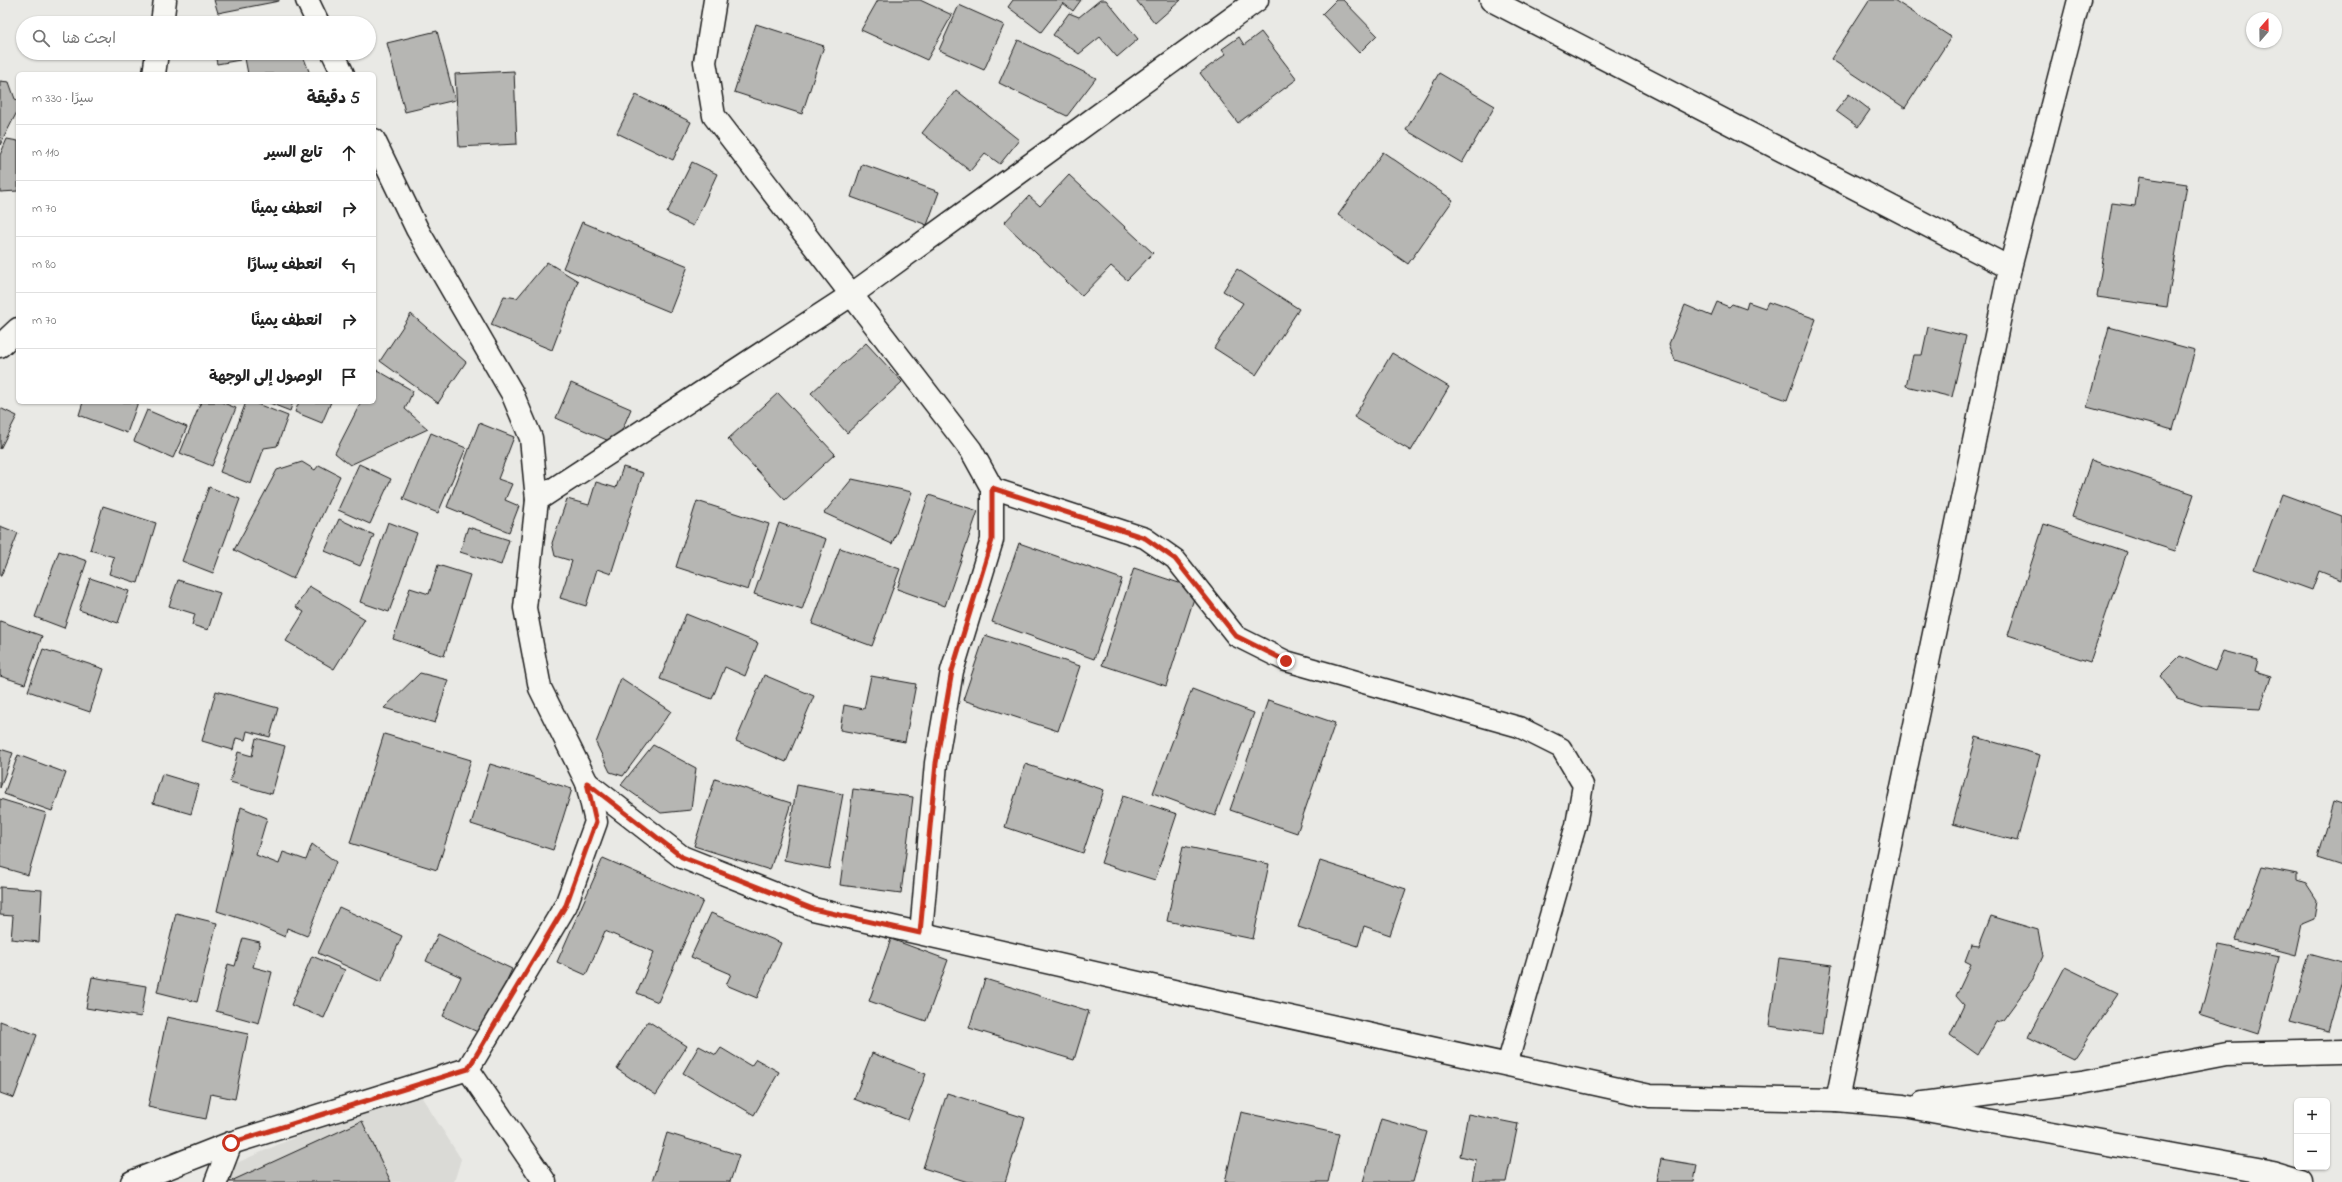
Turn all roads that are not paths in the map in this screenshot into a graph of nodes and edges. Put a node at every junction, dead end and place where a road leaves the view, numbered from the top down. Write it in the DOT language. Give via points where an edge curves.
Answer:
graph roads {
  1 [pos="165,0"];
  2 [pos="308,0"];
  3 [pos="715,0"];
  4 [pos="1491,0"];
  5 [pos="2079,0"];
  6 [pos="1245,3"];
  7 [pos="163,16"];
  8 [pos="315,16"];
  9 [pos="156,60"];
  10 [pos="336,60"];
  11 [pos="154,72"];
  12 [pos="342,72"];
  13 [pos="376,144"];
  14 [pos="2010,268"];
  15 [pos="851,295"];
  16 [pos="16,331"];
  17 [pos="0,346"];
  18 [pos="992,488"];
  19 [pos="537,500"];
  20 [pos="587,783"];
  21 [pos="920,933"];
  22 [pos="2342,1051"];
  23 [pos="1507,1065"];
  24 [pos="468,1069"];
  25 [pos="1837,1100"];
  26 [pos="1904,1106"];
  27 [pos="231,1143"];
  28 [pos="132,1182"];
  29 [pos="216,1182"];
  30 [pos="545,1182"];
  31 [pos="2303,1182"];
  1 -- 7 [label="street"];
  2 -- 8 [label="street"];
  3 -- 15 [label="street" via="705,62 714,116"];
  4 -- 14 [label="street"];
  5 -- 14 [label="street"];
  6 -- 15 [label="street"];
  9 -- 11 [label="street"];
  10 -- 12 [label="street"];
  13 -- 19 [label="street" via="417,229 512,393 531,438"];
  14 -- 25 [label="street"];
  15 -- 18 [label="street" via="971,450"];
  15 -- 19 [label="street"];
  16 -- 17 [label="street"];
  18 -- 21 [label="street" via="992,540 952,671 936,763"];
  18 -- 23 [label="lane" via="1145,538 1175,559 1236,636 1286,661 1520,727 1561,748 1583,784 1576,825"];
  19 -- 20 [label="street" via="525,608 540,688"];
  20 -- 21 [label="street" via="682,857 813,909"];
  20 -- 24 [label="street" via="596,822 566,905"];
  21 -- 23 [label="street"];
  22 -- 26 [label="street" via="2227,1054 2081,1082"];
  23 -- 25 [label="street" via="1650,1096"];
  24 -- 27 [label="street"];
  24 -- 30 [label="street"];
  25 -- 26 [label="street"];
  26 -- 31 [label="street" via="2273,1173"];
  27 -- 28 [label="street"];
  27 -- 29 [label="street"];
}
